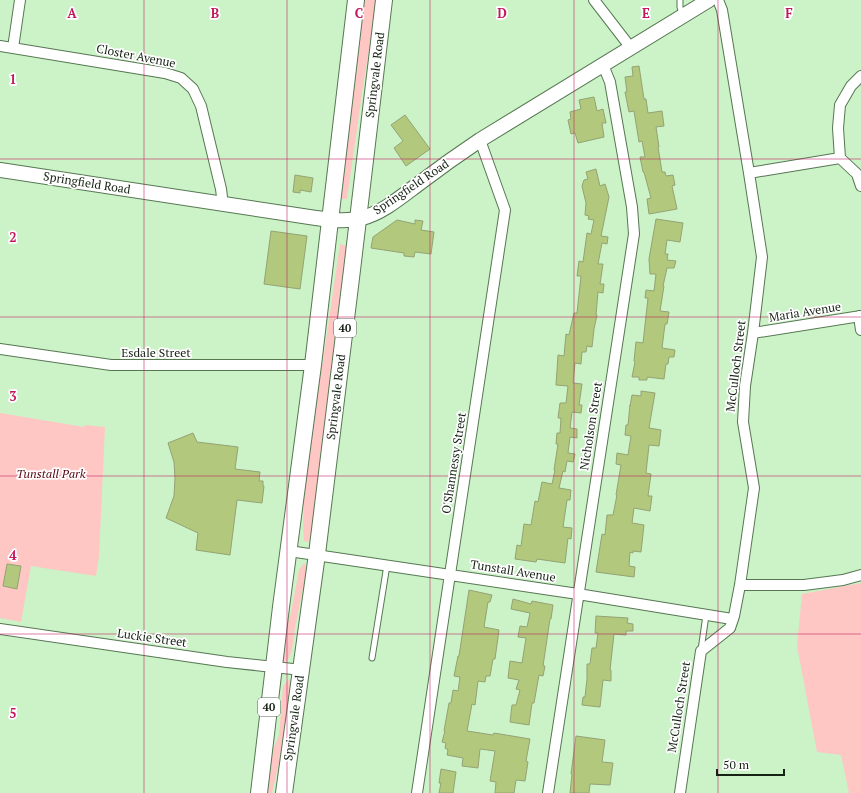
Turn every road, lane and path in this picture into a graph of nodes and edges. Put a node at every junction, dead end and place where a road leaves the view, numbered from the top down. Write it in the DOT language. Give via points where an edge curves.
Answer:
graph roads {
  1 [pos="20,0"];
  2 [pos="356,0"];
  3 [pos="384,0"];
  4 [pos="594,0"];
  5 [pos="680,0"];
  6 [pos="709,0"];
  7 [pos="718,0"];
  8 [pos="683,16"];
  9 [pos="0,46"];
  10 [pos="13,48"];
  11 [pos="631,48"];
  12 [pos="603,65"];
  13 [pos="861,76"];
  14 [pos="480,140"];
  15 [pos="840,158"];
  16 [pos="0,170"];
  17 [pos="749,173"];
  18 [pos="861,186"];
  19 [pos="221,204"];
  20 [pos="358,219"];
  21 [pos="331,220"];
  22 [pos="860,316"];
  23 [pos="861,330"];
  24 [pos="753,333"];
  25 [pos="0,349"];
  26 [pos="314,365"];
  27 [pos="289,550"];
  28 [pos="317,554"];
  29 [pos="387,565"];
  30 [pos="450,574"];
  31 [pos="861,575"];
  32 [pos="740,585"];
  33 [pos="578,594"];
  34 [pos="706,615"];
  35 [pos="732,619"];
  36 [pos="0,629"];
  37 [pos="701,651"];
  38 [pos="372,658"];
  39 [pos="274,667"];
  40 [pos="302,670"];
  41 [pos="259,793"];
  42 [pos="284,793"];
  43 [pos="417,793"];
  44 [pos="548,793"];
  45 [pos="680,793"];
  1 -- 10 [label="street"];
  2 -- 21 [label="highway, Springvale Road / 40"];
  3 -- 20 [label="highway, Springvale Road / 40"];
  4 -- 11 [label="street"];
  5 -- 8 [label="lane"];
  6 -- 8 [label="main road, Springfield Road"];
  7 -- 17 [label="street, McCulloch Street" via="722,10"];
  8 -- 11 [label="main road, Springfield Road"];
  9 -- 10 [label="street, Closter Avenue"];
  10 -- 19 [label="street, Closter Avenue" via="164,72 181,78 193,89 201,106 221,189"];
  11 -- 12 [label="main road, Springfield Road"];
  12 -- 14 [label="main road, Springfield Road"];
  12 -- 33 [label="street, Nicholson Street" via="611,87 632,207 634,234"];
  13 -- 15 [label="street" via="851,86 840,105"];
  14 -- 20 [label="main road, Springfield Road" via="395,201 375,213"];
  14 -- 30 [label="street, O'Shannessy Street" via="505,210"];
  15 -- 17 [label="street"];
  15 -- 18 [label="street" via="857,174"];
  16 -- 19 [label="main road, Springfield Road"];
  17 -- 24 [label="street, McCulloch Street" via="762,257"];
  19 -- 21 [label="main road, Springfield Road"];
  20 -- 21 [label="main road, Springfield Road"];
  20 -- 28 [label="highway, Springvale Road / 40"];
  21 -- 26 [label="highway, Springvale Road / 40"];
  22 -- 23 [label="street"];
  22 -- 24 [label="street, Maria Avenue"];
  24 -- 32 [label="street, McCulloch Street" via="745,386 743,422 754,488"];
  25 -- 26 [label="street, Esdale Street" via="111,365"];
  26 -- 27 [label="highway, Springvale Road / 40"];
  27 -- 28 [label="street, Tunstall Avenue"];
  27 -- 39 [label="highway, Springvale Road / 40"];
  28 -- 29 [label="street, Tunstall Avenue"];
  28 -- 40 [label="highway, Springvale Road / 40"];
  29 -- 30 [label="street, Tunstall Avenue"];
  29 -- 38 [label="lane"];
  30 -- 33 [label="street, Tunstall Avenue"];
  30 -- 43 [label="street, O'Shannessy Street"];
  31 -- 32 [label="street" via="804,585"];
  32 -- 35 [label="street, McCulloch Street"];
  33 -- 34 [label="street, Tunstall Avenue"];
  33 -- 44 [label="street, Nicholson Street"];
  34 -- 35 [label="street, Tunstall Avenue"];
  34 -- 37 [label="lane"];
  35 -- 37 [label="street, McCulloch Street" via="730,628"];
  36 -- 39 [label="street, Luckie Street"];
  37 -- 45 [label="street, McCulloch Street"];
  39 -- 40 [label="street, Luckie Street"];
  39 -- 41 [label="highway, Springvale Road / 40"];
  40 -- 42 [label="highway, Springvale Road / 40"];
}
